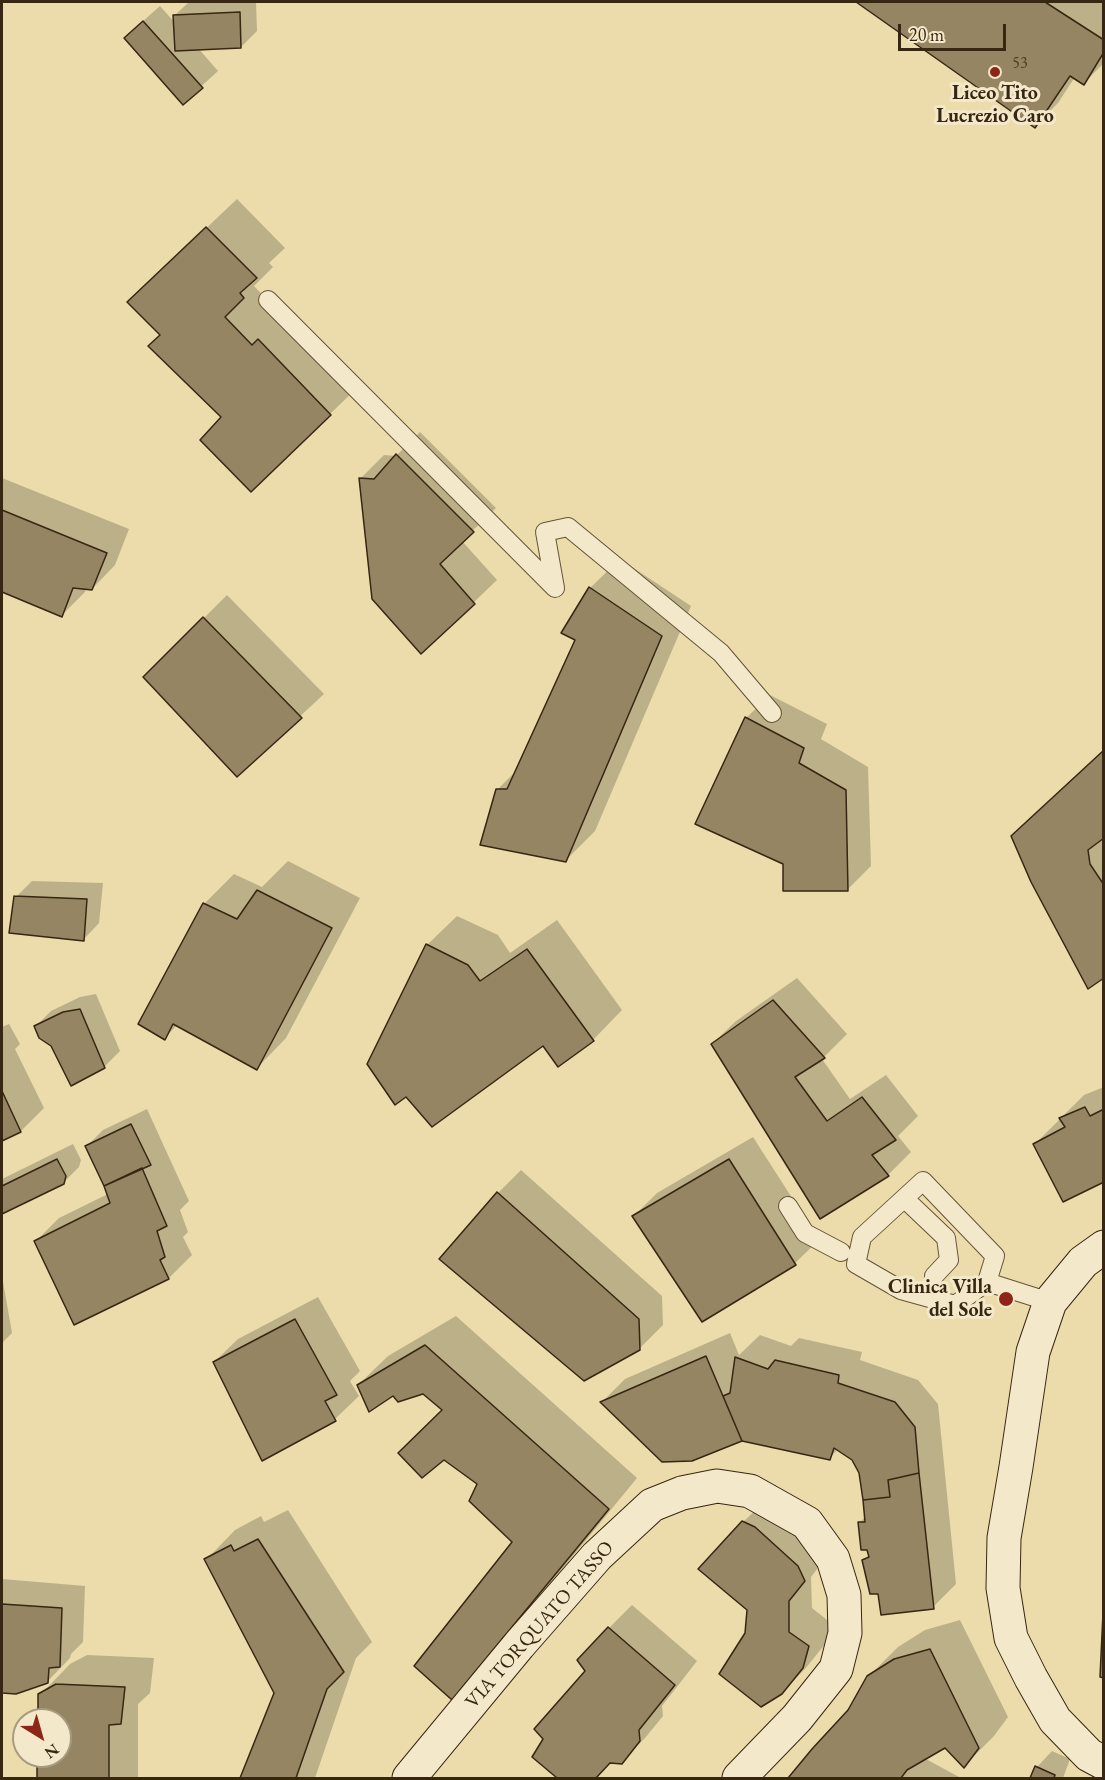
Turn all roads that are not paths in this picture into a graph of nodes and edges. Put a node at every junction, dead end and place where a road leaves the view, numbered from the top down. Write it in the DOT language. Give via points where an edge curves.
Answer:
graph roads {
  1 [pos="268,300"];
  2 [pos="772,713"];
  3 [pos="904,1199"];
  4 [pos="788,1206"];
  5 [pos="1104,1247"];
  6 [pos="841,1252"];
  7 [pos="934,1276"];
  8 [pos="987,1282"];
  9 [pos="1050,1302"];
  10 [pos="1104,1763"];
  11 [pos="409,1779"];
  12 [pos="739,1779"];
  1 -- 2 [label="lane" via="555,588 545,532 568,527 721,653"];
  3 -- 7 [label="lane" via="946,1238 949,1260"];
  3 -- 8 [label="lane" via="923,1182 995,1256"];
  3 -- 8 [label="lane" via="862,1237 856,1264 901,1290 955,1305"];
  4 -- 6 [label="lane" via="805,1233"];
  5 -- 9 [label="main road" via="1083,1262"];
  8 -- 9 [label="lane"];
  9 -- 10 [label="main road" via="1033,1352 1004,1538 1003,1588 1011,1638 1031,1678 1056,1720 1089,1755"];
  11 -- 12 [label="main road, VIA TORQUATO TASSO" via="597,1556 652,1505 682,1493 717,1486 750,1491 807,1523 832,1559 844,1595 845,1633 836,1669 797,1718"];
}
